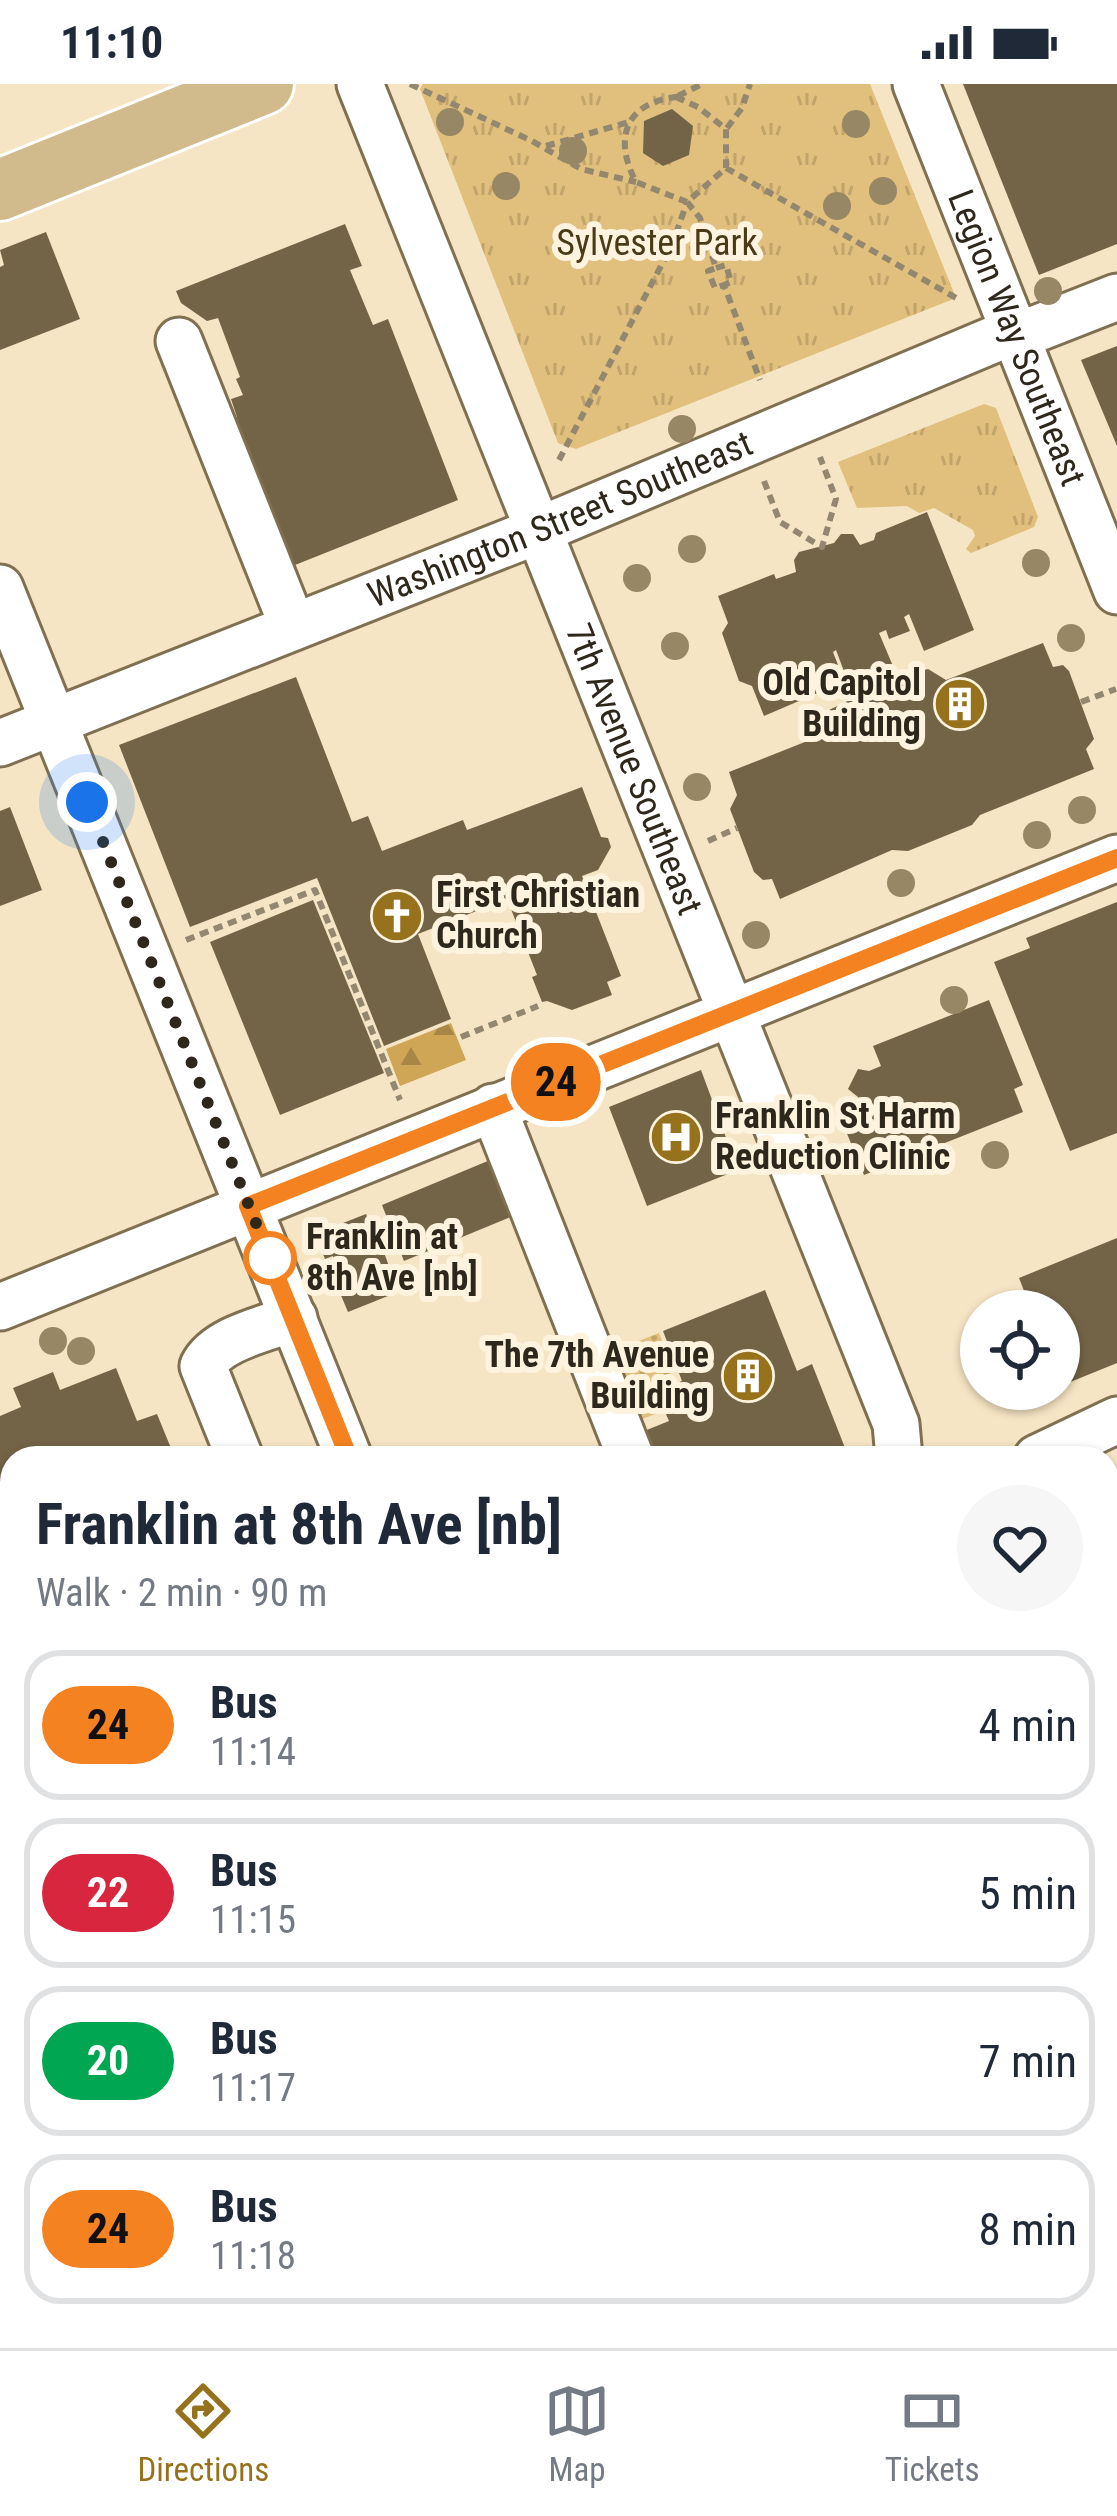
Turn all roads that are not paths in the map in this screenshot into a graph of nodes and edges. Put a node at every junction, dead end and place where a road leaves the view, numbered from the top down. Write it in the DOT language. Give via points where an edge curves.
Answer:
graph roads {
  1 [pos="360,84"];
  2 [pos="916,84"];
  3 [pos="254,86"];
  4 [pos="0,190"];
  5 [pos="1117,296"];
  6 [pos="1016,334"];
  7 [pos="179,341"];
  8 [pos="538,532"];
  9 [pos="1116,584"];
  10 [pos="0,588"];
  11 [pos="292,627"];
  12 [pos="55,723"];
  13 [pos="0,743"];
  14 [pos="1117,858"];
  15 [pos="731,1013"];
  16 [pos="493,1107"];
  17 [pos="248,1206"];
  18 [pos="5,1291"];
  19 [pos="293,1318"];
  20 [pos="1117,1420"];
  21 [pos="235,1446"];
  22 [pos="344,1446"];
  23 [pos="626,1446"];
  24 [pos="898,1446"];
  25 [pos="1063,1446"];
  1 -- 8 [label="street, 7th Avenue Southeast"];
  2 -- 6 [label="street, Legion Way Southeast"];
  3 -- 4 [label="main road"];
  5 -- 6 [label="street, Washington Street Southeast"];
  6 -- 8 [label="street, Washington Street Southeast"];
  6 -- 9 [label="street, Legion Way Southeast"];
  7 -- 11 [label="street"];
  8 -- 11 [label="street, Washington Street Southeast"];
  8 -- 15 [label="street, 7th Avenue Southeast"];
  10 -- 12 [label="street"];
  11 -- 12 [label="street, Washington Street Southeast"];
  12 -- 13 [label="street, Washington Street Southeast"];
  12 -- 17 [label="street"];
  14 -- 15 [label="street"];
  15 -- 16 [label="street"];
  15 -- 24 [label="street, 7th Avenue Southeast" via="896,1424"];
  16 -- 17 [label="street"];
  16 -- 23 [label="street"];
  17 -- 18 [label="street"];
  17 -- 19 [label="street"];
  19 -- 21 [label="street" via="208,1354 203,1366"];
  19 -- 22 [label="street"];
  20 -- 25 [label="street"];
}
